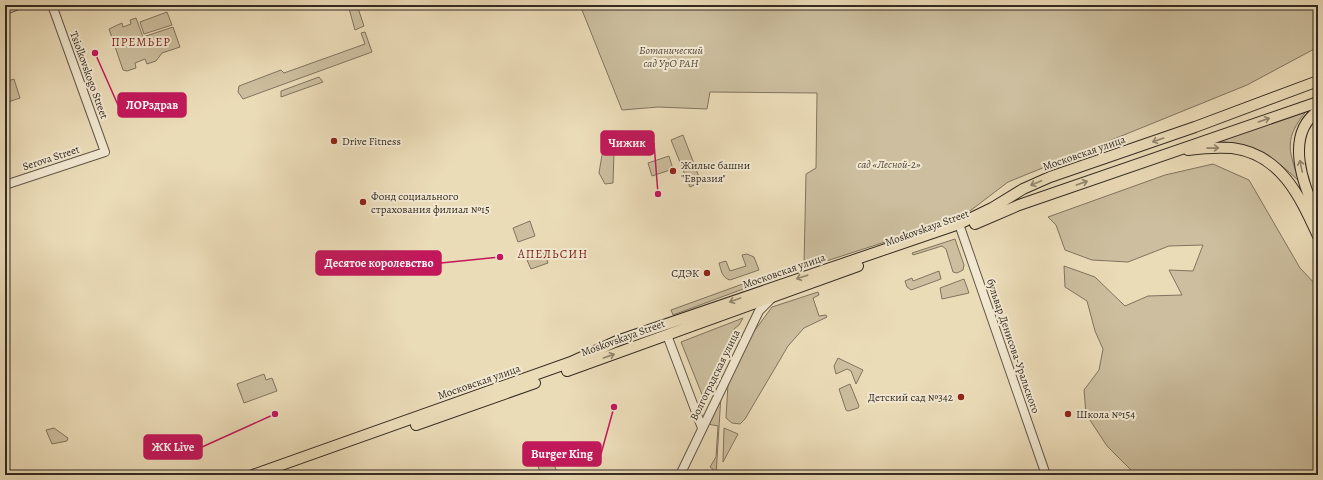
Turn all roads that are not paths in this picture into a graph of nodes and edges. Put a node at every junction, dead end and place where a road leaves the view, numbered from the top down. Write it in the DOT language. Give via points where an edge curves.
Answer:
graph roads {
  1 [pos="18,5"];
  2 [pos="52,5"];
  3 [pos="5,10"];
  4 [pos="1318,81"];
  5 [pos="1318,102"];
  6 [pos="1318,111"];
  7 [pos="1174,150"];
  8 [pos="105,152"];
  9 [pos="5,185"];
  10 [pos="1318,216"];
  11 [pos="960,227"];
  12 [pos="1318,236"];
  13 [pos="772,292"];
  14 [pos="666,335"];
  15 [pos="702,428"];
  16 [pos="253,475"];
  17 [pos="272,475"];
  18 [pos="680,475"];
  19 [pos="1046,475"];
  1 -- 3 [label="street"];
  2 -- 8 [label="street, Tsiolkovskogo Street"];
  4 -- 11 [label="main road, Московская улица, one-way" via="1037,182"];
  7 -- 5 [label="main road, one-way"];
  10 -- 6 [label="main road, one-way" via="1298,154 1301,133 1312,115"];
  11 -- 7 [label="main road, one-way"];
  7 -- 12 [label="main road, one-way" via="1232,148 1262,158 1278,170 1295,190"];
  8 -- 9 [label="street, Serova Street"];
  11 -- 13 [label="main road, Moskovskaya Street"];
  11 -- 19 [label="street, бульвар Денисова-Уральского"];
  13 -- 14 [label="main road, Moskovskaya Street"];
  13 -- 15 [label="street, Волгоградская улица" via="759,311"];
  13 -- 16 [label="main road, Московская улица, one-way" via="617,342 564,365"];
  14 -- 15 [label="street"];
  17 -- 14 [label="main road, Moskovskaya Street, one-way"];
  15 -- 18 [label="street, Волгоградская улица"];
}
